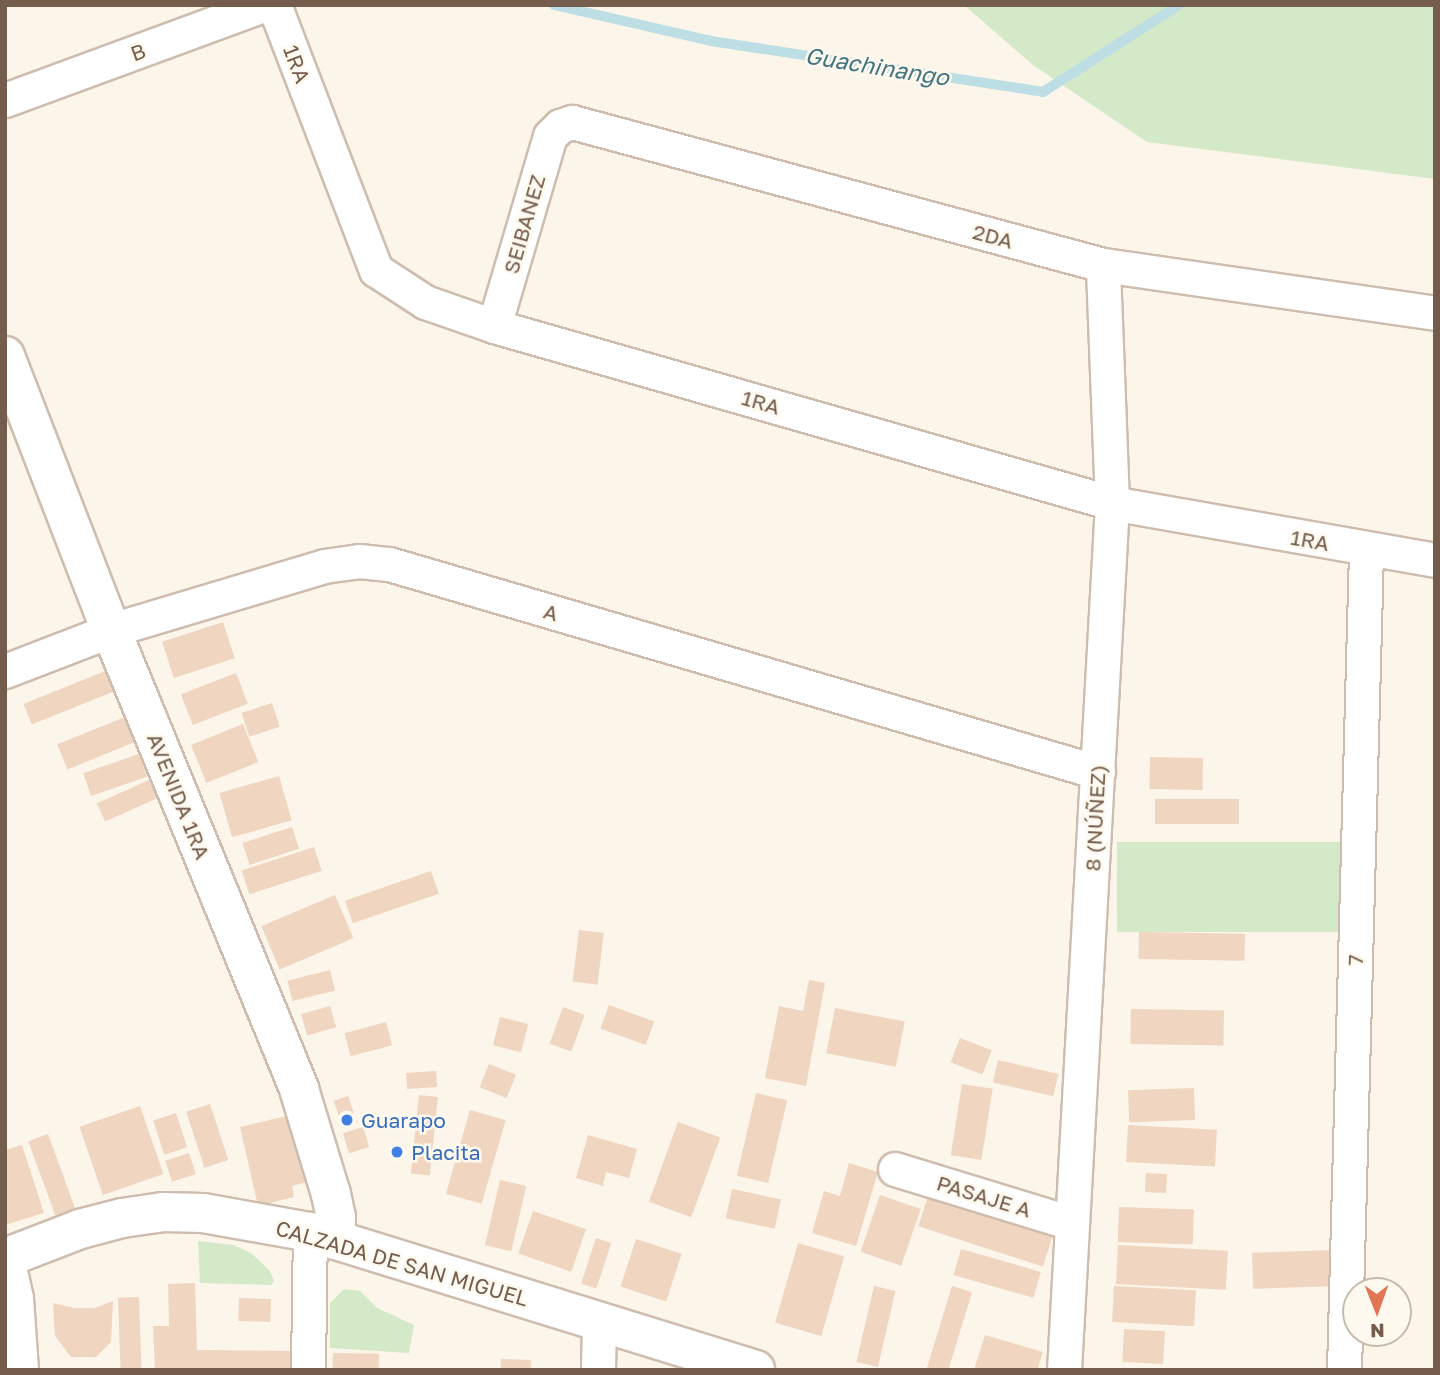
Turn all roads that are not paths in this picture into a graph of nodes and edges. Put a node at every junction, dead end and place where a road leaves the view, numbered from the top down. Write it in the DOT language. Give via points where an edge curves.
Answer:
graph roads {
  1 [pos="271,6"];
  2 [pos="5,100"];
  3 [pos="560,126"];
  4 [pos="1103,265"];
  5 [pos="1435,313"];
  6 [pos="494,326"];
  7 [pos="5,356"];
  8 [pos="1112,503"];
  9 [pos="1366,550"];
  10 [pos="1435,560"];
  11 [pos="111,630"];
  12 [pos="5,671"];
  13 [pos="1098,772"];
  14 [pos="895,1169"];
  15 [pos="1072,1223"];
  16 [pos="322,1236"];
  17 [pos="6,1257"];
  18 [pos="599,1321"];
  19 [pos="21,1370"];
  20 [pos="308,1370"];
  21 [pos="598,1370"];
  22 [pos="755,1370"];
  23 [pos="1064,1370"];
  24 [pos="1344,1370"];
  1 -- 2 [label="street, B"];
  1 -- 6 [label="street, 1RA" via="376,270 425,302"];
  3 -- 4 [label="street, 2DA" via="572,122"];
  3 -- 6 [label="street, SEIBANEZ" via="550,136"];
  4 -- 5 [label="street, 2DA"];
  4 -- 8 [label="street, 8 (NÚÑEZ)"];
  6 -- 8 [label="street, 1RA"];
  7 -- 11 [label="street, AVENIDA 1RA"];
  8 -- 9 [label="street, 1RA"];
  8 -- 13 [label="street, 8 (NÚÑEZ)"];
  9 -- 10 [label="street, 1RA"];
  9 -- 24 [label="street, 7"];
  11 -- 12 [label="street, A"];
  11 -- 13 [label="street, A" via="324,566 359,561 389,564"];
  11 -- 16 [label="street, AVENIDA 1RA" via="299,1090 336,1217"];
  13 -- 15 [label="street, 8 (NÚÑEZ)"];
  14 -- 15 [label="street, PASAJE A"];
  15 -- 23 [label="street, 8 (NÚÑEZ)"];
  16 -- 17 [label="street, CALZADA DE SAN MIGUEL" via="203,1213 163,1212 80,1229"];
  16 -- 18 [label="street, CALZADA DE SAN MIGUEL"];
  16 -- 20 [label="street"];
  17 -- 19 [label="street" via="16,1298"];
  18 -- 21 [label="street"];
  18 -- 22 [label="street, CALZADA DE SAN MIGUEL"];
}
